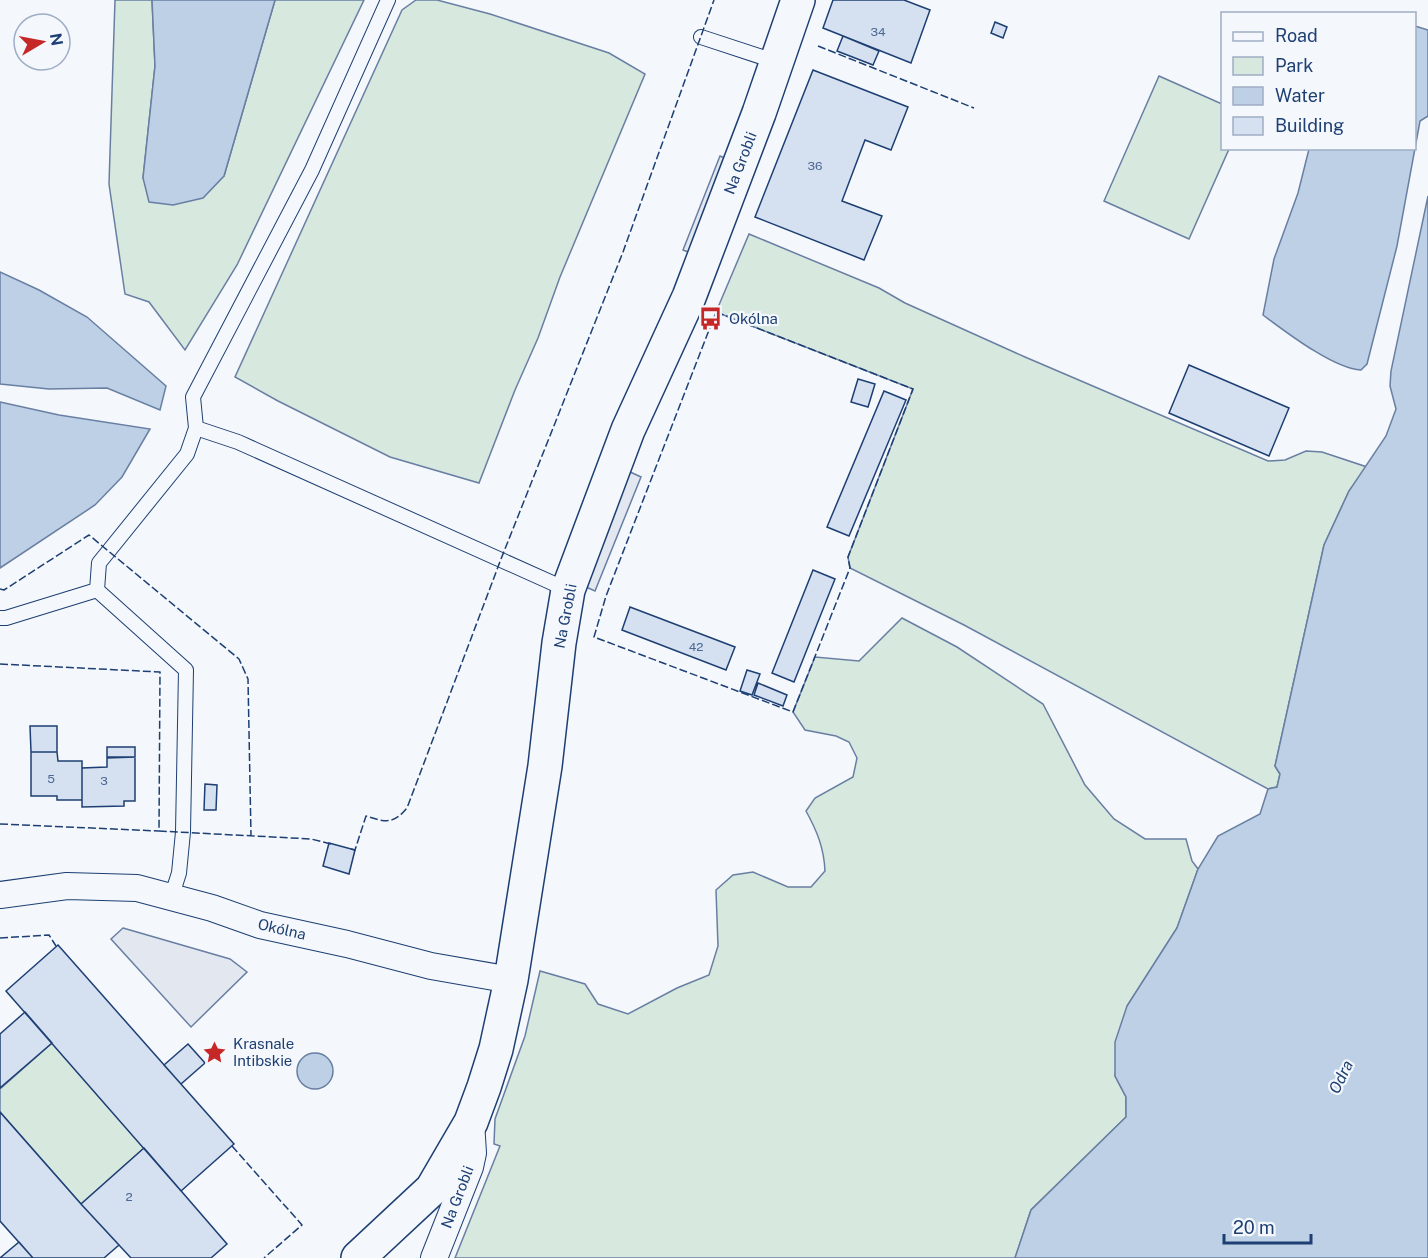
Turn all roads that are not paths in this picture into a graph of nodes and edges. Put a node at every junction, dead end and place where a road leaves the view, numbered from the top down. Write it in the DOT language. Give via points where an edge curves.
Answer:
graph roads {
  1 [pos="388,0"];
  2 [pos="798,0"];
  3 [pos="701,37"];
  4 [pos="777,62"];
  5 [pos="196,428"];
  6 [pos="97,590"];
  7 [pos="568,590"];
  8 [pos="0,618"];
  9 [pos="0,895"];
  10 [pos="171,898"];
  11 [pos="511,980"];
  12 [pos="471,1122"];
  13 [pos="358,1258"];
  14 [pos="434,1258"];
  1 -- 5 [label="lane" via="312,170 193,397"];
  2 -- 4 [label="street, Na Grobli"];
  3 -- 4 [label="lane"];
  4 -- 7 [label="street, Na Grobli" via="689,297 628,430"];
  5 -- 6 [label="lane" via="187,454 99,562"];
  5 -- 7 [label="lane" via="238,442"];
  6 -- 8 [label="lane"];
  6 -- 10 [label="lane" via="186,670 183,832 179,873"];
  7 -- 11 [label="street, Na Grobli"];
  9 -- 10 [label="street, Okólna" via="54,887 101,886 137,888"];
  10 -- 11 [label="street, Okólna" via="260,925 431,966"];
  11 -- 12 [label="street, Na Grobli" via="490,1070"];
  12 -- 13 [label="street" via="432,1189"];
  12 -- 14 [label="street, Na Grobli" via="470,1167"];
}
